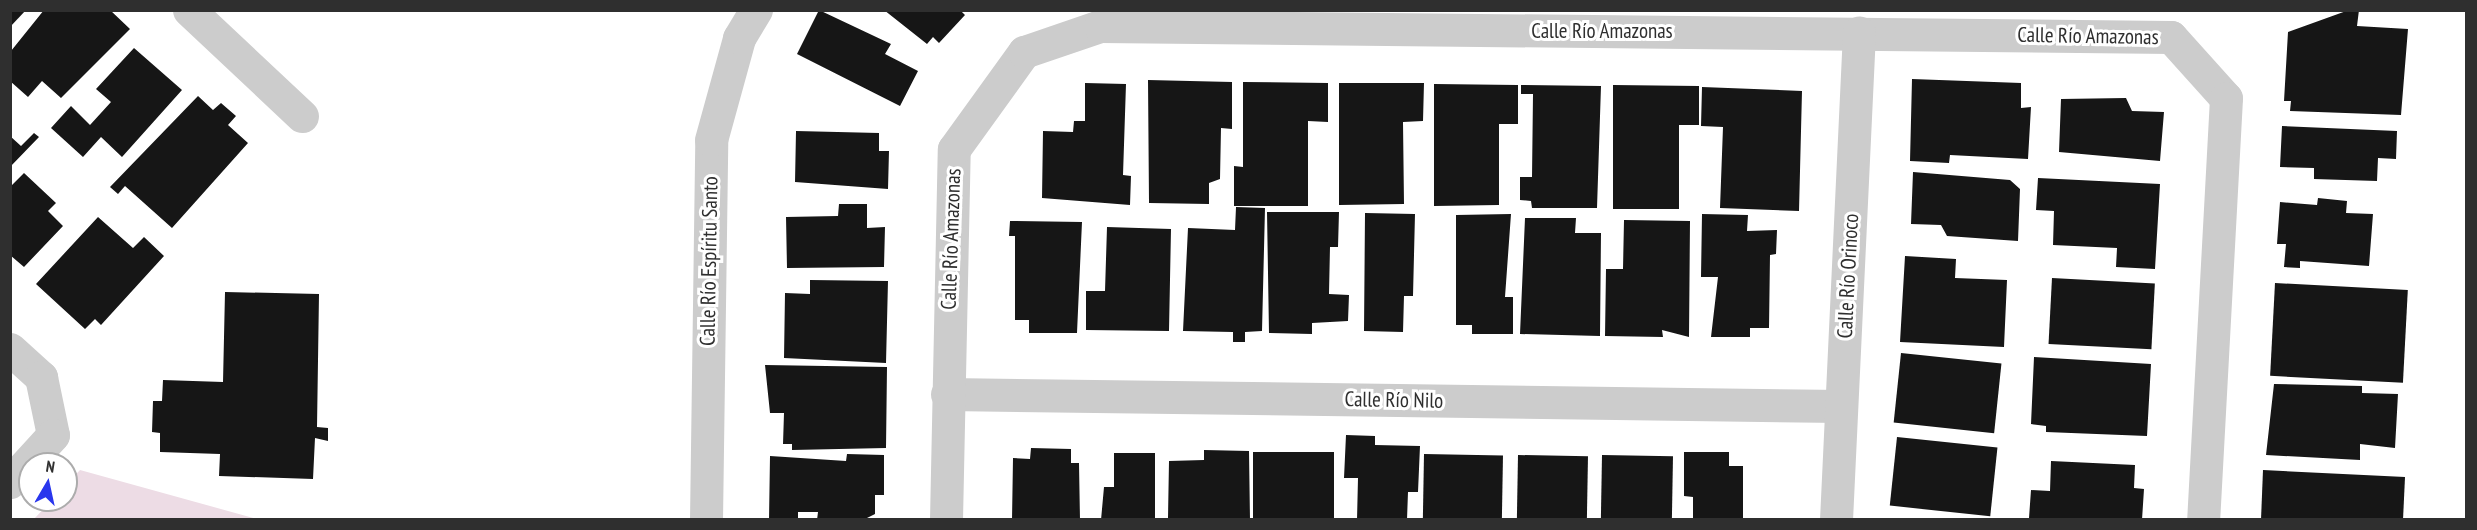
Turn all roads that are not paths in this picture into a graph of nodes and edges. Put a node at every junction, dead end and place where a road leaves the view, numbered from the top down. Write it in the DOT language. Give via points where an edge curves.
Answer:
graph roads {
  1 [pos="189,10"];
  2 [pos="756,10"];
  3 [pos="1488,20"];
  4 [pos="1860,33"];
  5 [pos="302,116"];
  6 [pos="10,349"];
  7 [pos="947,394"];
  8 [pos="1841,406"];
  9 [pos="10,482"];
  10 [pos="706,519"];
  11 [pos="946,519"];
  12 [pos="1836,519"];
  13 [pos="2203,519"];
  1 -- 5 [label="street"];
  2 -- 10 [label="street, Calle Río Espíritu Santo" via="739,38 711,140"];
  3 -- 4 [label="street, Calle Río Amazonas"];
  3 -- 7 [label="street, Calle Río Amazonas" via="1100,26 1024,52 954,149"];
  4 -- 8 [label="street, Calle Río Orinoco"];
  4 -- 13 [label="street, Calle Río Amazonas" via="2171,38 2226,98"];
  6 -- 9 [label="street" via="41,377 53,435"];
  7 -- 8 [label="street, Calle Río Nilo"];
  7 -- 11 [label="street, Calle Río Amazonas"];
  8 -- 12 [label="street, Calle Río Orinoco"];
}
